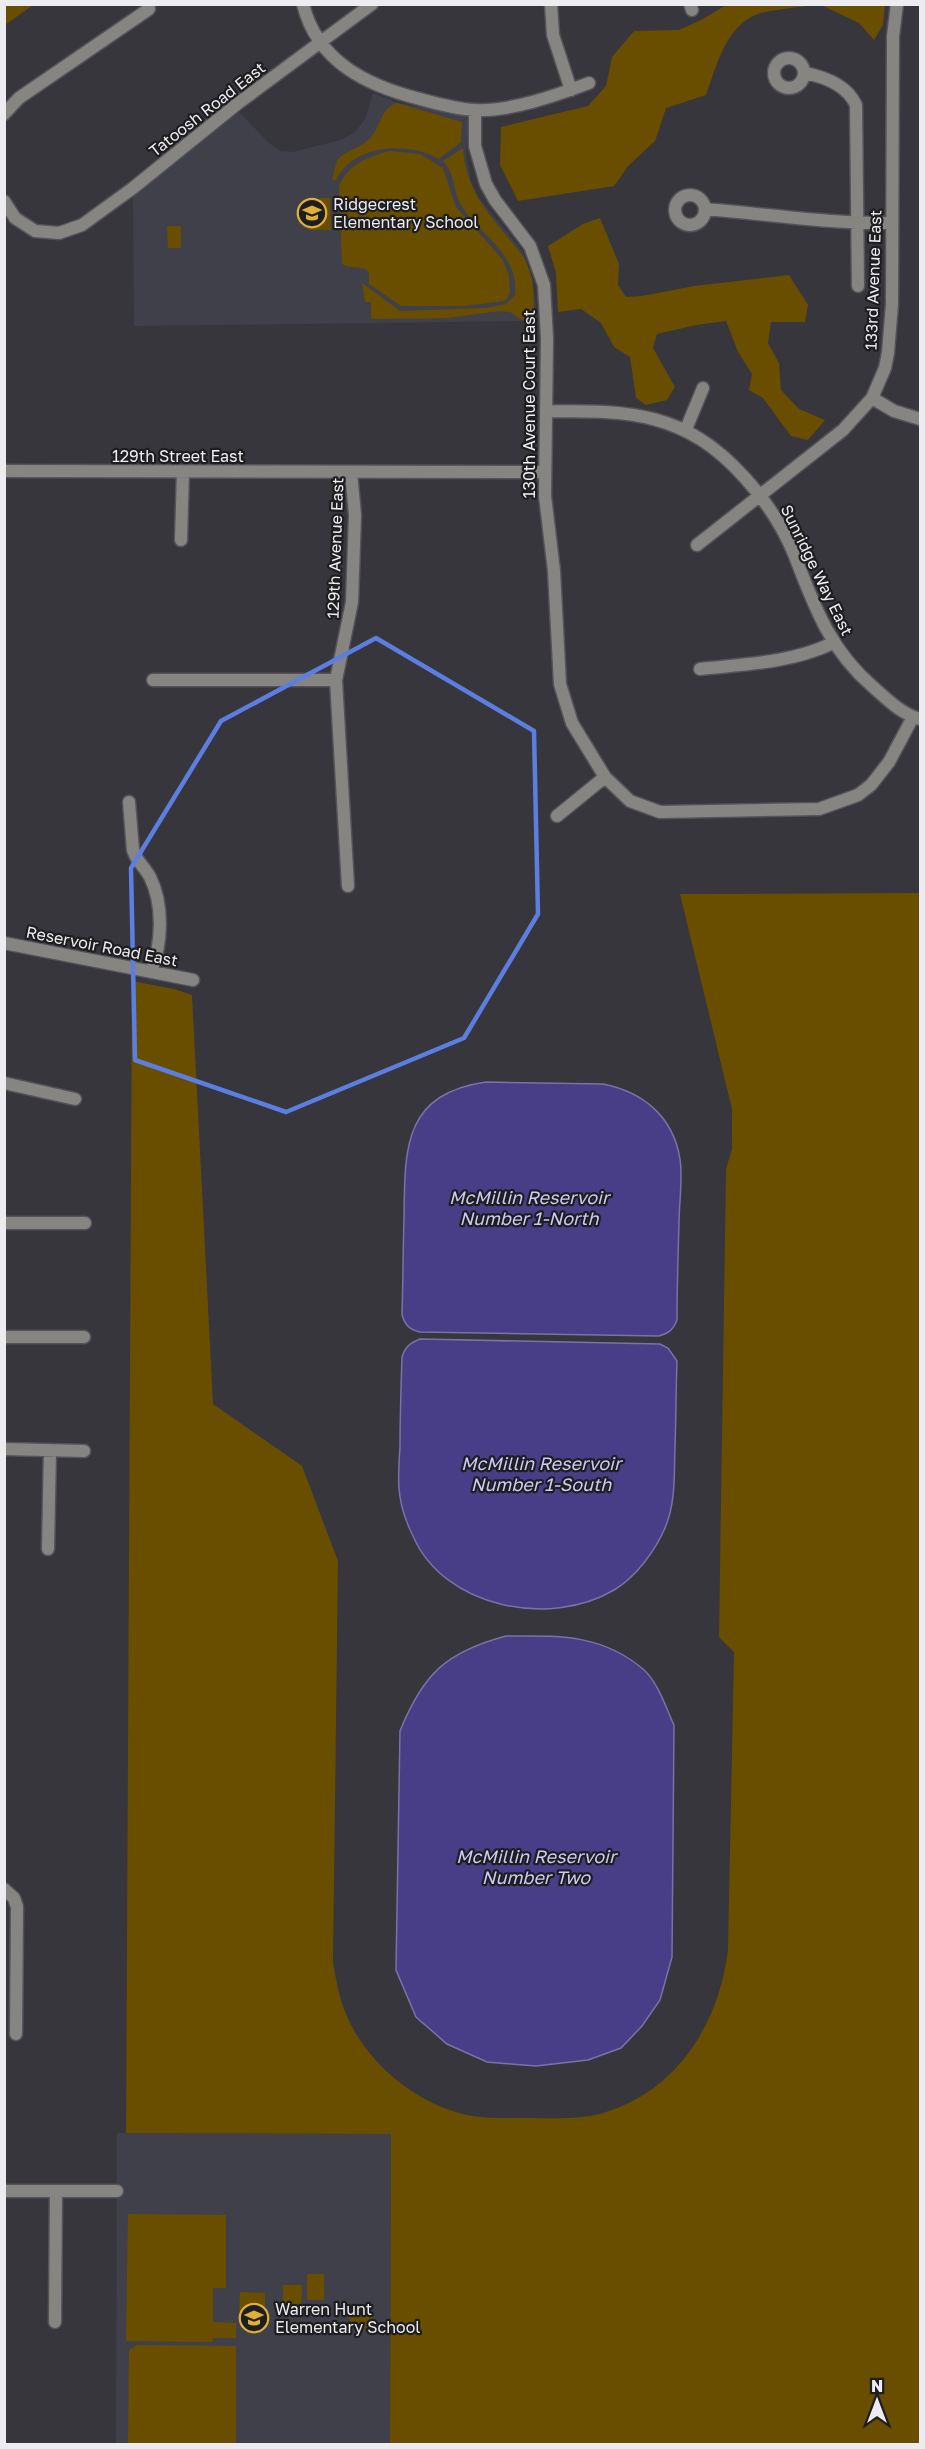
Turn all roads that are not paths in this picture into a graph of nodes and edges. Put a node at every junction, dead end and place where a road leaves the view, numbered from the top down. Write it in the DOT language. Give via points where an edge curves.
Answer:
graph roads {
  1 [pos="303,4"];
  2 [pos="372,4"];
  3 [pos="551,4"];
  4 [pos="897,4"];
  5 [pos="149,9"];
  6 [pos="320,44"];
  7 [pos="805,74"];
  8 [pos="590,82"];
  9 [pos="570,90"];
  10 [pos="475,110"];
  11 [pos="4,114"];
  12 [pos="4,201"];
  13 [pos="705,209"];
  14 [pos="858,223"];
  15 [pos="892,223"];
  16 [pos="858,285"];
  17 [pos="703,388"];
  18 [pos="872,398"];
  19 [pos="546,411"];
  20 [pos="921,419"];
  21 [pos="686,429"];
  22 [pos="4,471"];
  23 [pos="183,472"];
  24 [pos="351,472"];
  25 [pos="545,472"];
  26 [pos="761,496"];
  27 [pos="181,540"];
  28 [pos="697,545"];
  29 [pos="833,643"];
  30 [pos="700,669"];
  31 [pos="153,680"];
  32 [pos="336,680"];
  33 [pos="916,718"];
  34 [pos="605,777"];
  35 [pos="129,802"];
  36 [pos="556,816"];
  37 [pos="348,886"];
  38 [pos="4,943"];
  39 [pos="150,972"];
  40 [pos="193,980"];
  41 [pos="4,1083"];
  42 [pos="75,1099"];
  43 [pos="4,1222"];
  44 [pos="85,1223"];
  45 [pos="4,1337"];
  46 [pos="84,1337"];
  47 [pos="4,1449"];
  48 [pos="50,1449"];
  49 [pos="84,1451"];
  50 [pos="48,1549"];
  51 [pos="8,1892"];
  52 [pos="16,2034"];
  53 [pos="56,2191"];
  54 [pos="117,2191"];
  55 [pos="4,2192"];
  56 [pos="55,2322"];
  1 -- 6 [label="street"];
  2 -- 6 [label="street, Tatoosh Road East"];
  3 -- 9 [label="street" via="552,35"];
  4 -- 15 [label="street, 133rd Avenue East" via="893,36"];
  5 -- 11 [label="street" via="19,98"];
  6 -- 10 [label="street" via="339,64 364,80 401,94"];
  6 -- 12 [label="street, Tatoosh Road East" via="87,222 59,233 41,232 15,218"];
  7 -- 14 [label="street" via="841,87 856,105"];
  8 -- 9 [label="street"];
  9 -- 10 [label="street" via="534,102"];
  10 -- 19 [label="street, 130th Avenue Court East" via="477,156 486,184 530,246 544,285"];
  13 -- 14 [label="street"];
  14 -- 15 [label="street"];
  14 -- 16 [label="street"];
  15 -- 18 [label="street, 133rd Avenue East" via="890,341 885,368"];
  17 -- 21 [label="street"];
  18 -- 20 [label="street" via="894,411"];
  18 -- 26 [label="street, 133rd Avenue East" via="843,430"];
  19 -- 21 [label="street, Sunridge Way East" via="618,412"];
  19 -- 25 [label="street, 130th Avenue Court East"];
  21 -- 26 [label="street, Sunridge Way East" via="730,460"];
  22 -- 23 [label="street, 129th Street East"];
  23 -- 24 [label="street, 129th Street East"];
  23 -- 27 [label="street"];
  24 -- 25 [label="street, 129th Avenue East"];
  24 -- 32 [label="street, 129th Avenue East" via="355,515 352,602"];
  25 -- 34 [label="street, 130th Avenue Court East" via="562,695 575,729"];
  26 -- 28 [label="street, 133rd Avenue East"];
  26 -- 29 [label="street, Sunridge Way East" via="788,539"];
  29 -- 30 [label="street" via="788,660"];
  29 -- 33 [label="street, Sunridge Way East" via="859,675 899,709"];
  31 -- 32 [label="street"];
  32 -- 37 [label="street, 129th Avenue East"];
  33 -- 34 [label="street, 130th Avenue Court East" via="872,785 852,798 819,809 660,812 630,801"];
  34 -- 36 [label="street"];
  35 -- 39 [label="street" via="132,850 150,878 158,902 159,940"];
  38 -- 39 [label="street, Reservoir Road East"];
  39 -- 40 [label="street, Reservoir Road East"];
  41 -- 42 [label="street"];
  43 -- 44 [label="street"];
  45 -- 46 [label="street"];
  47 -- 48 [label="street"];
  48 -- 49 [label="street"];
  48 -- 50 [label="street"];
  51 -- 52 [label="street" via="17,1907"];
  53 -- 54 [label="street"];
  53 -- 55 [label="street"];
  53 -- 56 [label="street"];
}
